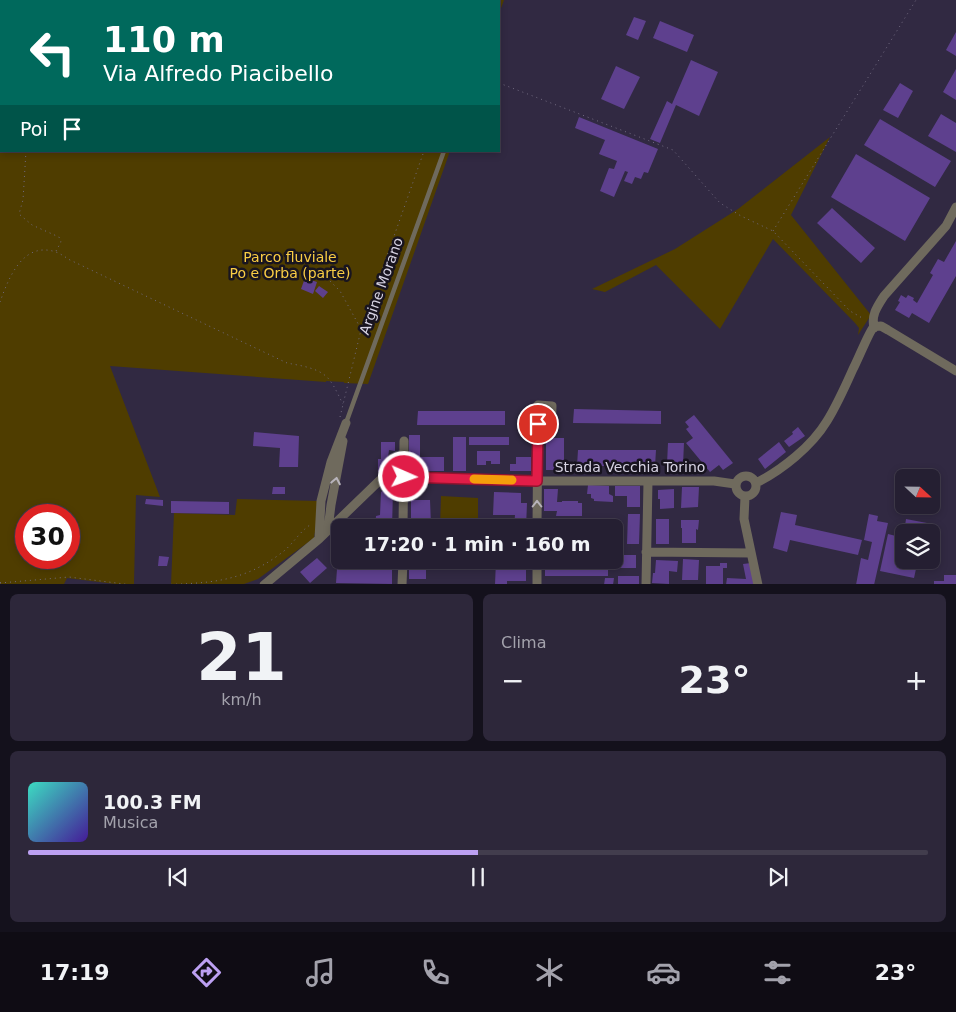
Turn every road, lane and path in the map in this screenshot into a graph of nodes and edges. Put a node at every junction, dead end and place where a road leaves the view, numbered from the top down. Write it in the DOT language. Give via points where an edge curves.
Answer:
graph roads {
  1 [pos="916,0"];
  2 [pos="500,83"];
  3 [pos="26,152"];
  4 [pos="424,152"];
  5 [pos="444,152"];
  6 [pos="956,207"];
  7 [pos="772,231"];
  8 [pos="56,252"];
  9 [pos="323,274"];
  10 [pos="0,302"];
  11 [pos="874,328"];
  12 [pos="361,330"];
  13 [pos="956,371"];
  14 [pos="343,404"];
  15 [pos="343,424"];
  16 [pos="551,434"];
  17 [pos="404,441"];
  18 [pos="404,477"];
  19 [pos="648,480"];
  20 [pos="537,481"];
  21 [pos="756,483"];
  22 [pos="735,484"];
  23 [pos="745,497"];
  24 [pos="320,519"];
  25 [pos="403,519"];
  26 [pos="537,519"];
  27 [pos="328,529"];
  28 [pos="319,539"];
  29 [pos="646,552"];
  30 [pos="751,553"];
  31 [pos="403,569"];
  32 [pos="537,569"];
  33 [pos="0,583"];
  34 [pos="132,584"];
  35 [pos="156,584"];
  36 [pos="264,584"];
  37 [pos="402,584"];
  38 [pos="537,584"];
  39 [pos="646,584"];
  40 [pos="758,584"];
  1 -- 7 [label="path"];
  2 -- 7 [label="path" via="673,150 720,203"];
  3 -- 8 [label="path" via="19,214 32,225 59,237 61,242"];
  4 -- 12 [label="path"];
  5 -- 15 [label="lane, Argine Morano"];
  6 -- 11 [label="street" via="946,226 884,296 872,319"];
  7 -- 11 [label="path" via="850,311"];
  8 -- 10 [label="path" via="39,250 21,261"];
  8 -- 14 [label="path" via="287,363 321,373 330,380"];
  9 -- 12 [label="path" via="340,291"];
  11 -- 13 [label="street" via="881,326"];
  11 -- 21 [label="street" via="819,433 794,457"];
  12 -- 14 [label="path"];
  14 -- 15 [label="path"];
  15 -- 24 [label="street, Argine Morano" via="321,502"];
  27 -- 15 [label="street, Argine Morano, one-way" via="342,449"];
  16 -- 20 [label="street" via="552,406 538,405"];
  17 -- 18 [label="street"];
  18 -- 20 [label="street, Strada Vecchia Torino"];
  18 -- 25 [label="street"];
  18 -- 27 [label="street, Strada Vecchia Torino" via="380,480"];
  19 -- 20 [label="street, Strada Vecchia Torino"];
  19 -- 22 [label="street, Strada Vecchia Torino"];
  19 -- 29 [label="street"];
  26 -- 20 [label="street, one-way"];
  21 -- 22 [label="street" via="745,476"];
  21 -- 23 [label="street" via="752,495"];
  22 -- 23 [label="street" via="737,493"];
  23 -- 30 [label="street" via="744,519"];
  24 -- 28 [label="street, Argine Morano"];
  24 -- 35 [label="path" via="305,528 283,552 246,574 221,581"];
  27 -- 28 [label="street, Strada Vecchia Torino"];
  28 -- 36 [label="street, Strada Vecchia Torino"];
  29 -- 30 [label="street"];
  29 -- 39 [label="street"];
  30 -- 40 [label="street"];
  31 -- 37 [label="street"];
  32 -- 38 [label="street"];
  33 -- 34 [label="path" via="69,577"];
}
